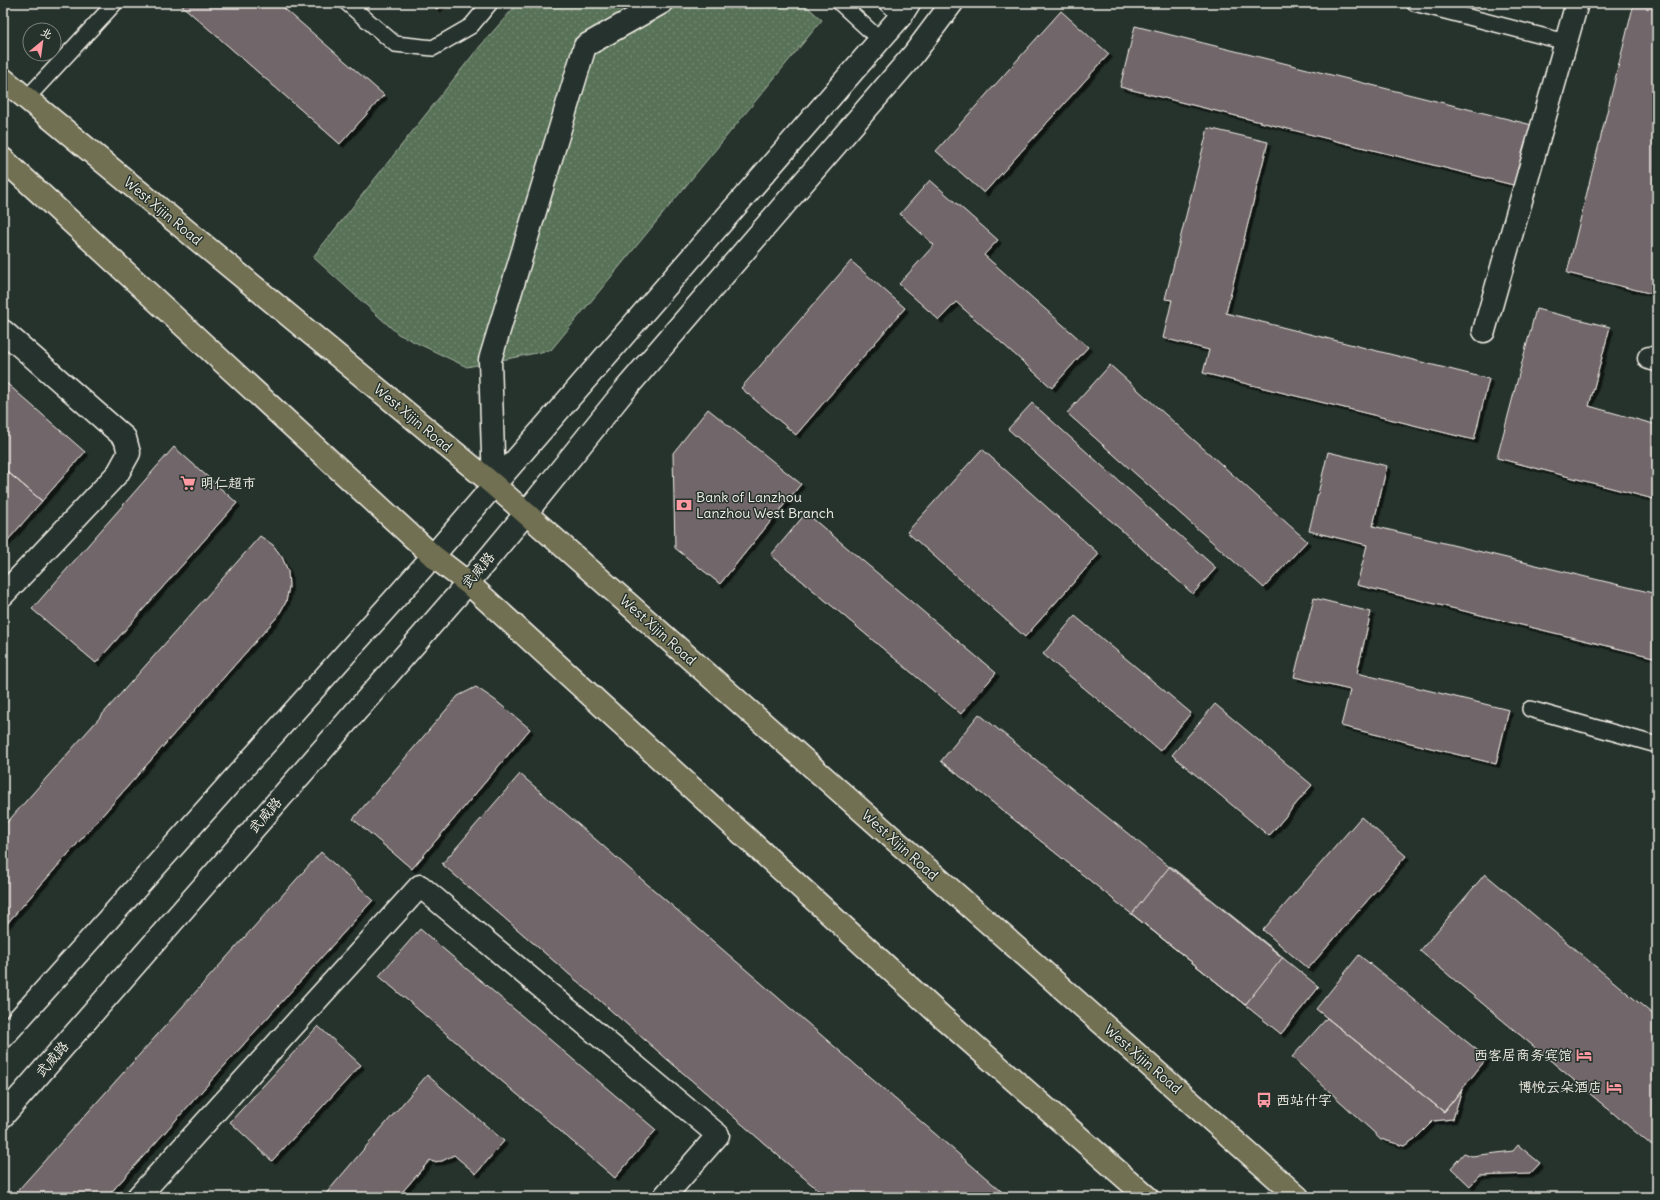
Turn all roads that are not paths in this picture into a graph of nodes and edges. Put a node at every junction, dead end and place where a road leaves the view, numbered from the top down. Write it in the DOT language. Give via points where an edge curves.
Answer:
graph roads {
  1 [pos="116,3"];
  2 [pos="347,3"];
  3 [pos="490,3"];
  4 [pos="661,3"];
  5 [pos="840,3"];
  6 [pos="952,3"];
  7 [pos="1414,3"];
  8 [pos="1577,3"];
  9 [pos="899,7"];
  10 [pos="880,40"];
  11 [pos="1566,42"];
  12 [pos="3,79"];
  13 [pos="27,98"];
  14 [pos="3,159"];
  15 [pos="3,331"];
  16 [pos="1484,331"];
  17 [pos="494,485"];
  18 [pos="526,513"];
  19 [pos="434,556"];
  20 [pos="468,583"];
  21 [pos="3,595"];
  22 [pos="1530,710"];
  23 [pos="1657,745"];
  24 [pos="3,1036"];
  25 [pos="3,1116"];
  26 [pos="138,1197"];
  27 [pos="664,1197"];
  28 [pos="1146,1197"];
  29 [pos="1298,1197"];
  1 -- 13 [label="lane"];
  2 -- 3 [label="lane" via="395,44 433,48 471,26"];
  4 -- 17 [label="street" via="585,46 490,360"];
  5 -- 10 [label="lane"];
  6 -- 18 [label="street, 武威路" via="913,55 624,391"];
  7 -- 11 [label="lane"];
  8 -- 11 [label="street"];
  9 -- 10 [label="street"];
  10 -- 17 [label="street"];
  11 -- 16 [label="street"];
  12 -- 13 [label="main road, West Xijin Road"];
  13 -- 17 [label="main road, West Xijin Road"];
  14 -- 19 [label="main road"];
  15 -- 21 [label="street" via="125,438 130,453 118,473"];
  17 -- 18 [label="main road, West Xijin Road"];
  17 -- 19 [label="street"];
  18 -- 20 [label="street, 武威路"];
  18 -- 29 [label="main road, West Xijin Road"];
  19 -- 20 [label="main road"];
  19 -- 24 [label="street"];
  20 -- 25 [label="street, 武威路"];
  20 -- 28 [label="main road" via="935,1011"];
  22 -- 23 [label="lane"];
  26 -- 27 [label="street" via="420,886 718,1135"];
}
